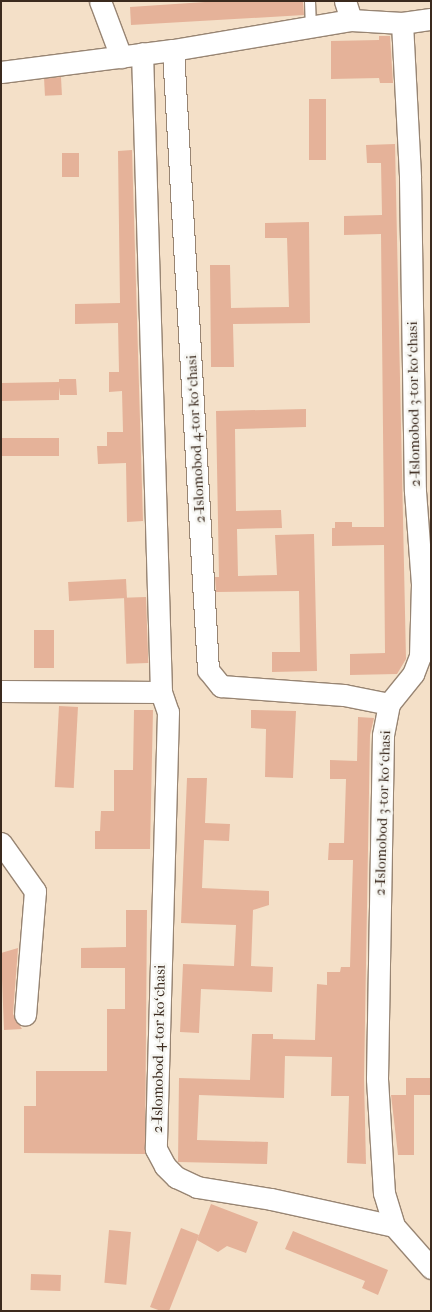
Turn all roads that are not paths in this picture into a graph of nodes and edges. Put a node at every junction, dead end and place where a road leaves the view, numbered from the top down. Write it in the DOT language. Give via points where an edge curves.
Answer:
graph roads {
  1 [pos="100,1"];
  2 [pos="310,1"];
  3 [pos="348,11"];
  4 [pos="431,19"];
  5 [pos="402,23"];
  6 [pos="311,29"];
  7 [pos="173,50"];
  8 [pos="142,53"];
  9 [pos="121,57"];
  10 [pos="1,72"];
  11 [pos="1,691"];
  12 [pos="161,692"];
  13 [pos="389,704"];
  14 [pos="1,843"];
  15 [pos="25,1015"];
  16 [pos="394,1226"];
  17 [pos="431,1268"];
  1 -- 9 [label="street"];
  2 -- 6 [label="lane"];
  3 -- 5 [label="street"];
  3 -- 6 [label="street"];
  4 -- 5 [label="street"];
  5 -- 13 [label="street, 2-Islomobod 3-tor koʻchasi" via="410,178 415,491 422,584 420,656 413,674"];
  6 -- 7 [label="street"];
  7 -- 8 [label="street"];
  7 -- 13 [label="street, 2-Islomobod 4-tor koʻchasi" via="208,670 221,686 344,695"];
  8 -- 9 [label="street"];
  8 -- 12 [label="street, 2-Islomobod 4-tor koʻchasi"];
  9 -- 10 [label="street"];
  11 -- 12 [label="street"];
  12 -- 16 [label="street, 2-Islomobod 4-tor koʻchasi" via="168,712 156,1149 165,1166 176,1177 196,1187 271,1199"];
  13 -- 16 [label="street, 2-Islomobod 3-tor koʻchasi" via="383,736 377,1079 384,1193"];
  14 -- 15 [label="street" via="35,891"];
  16 -- 17 [label="street, 2-Islomobod 3-tor koʻchasi"];
}
